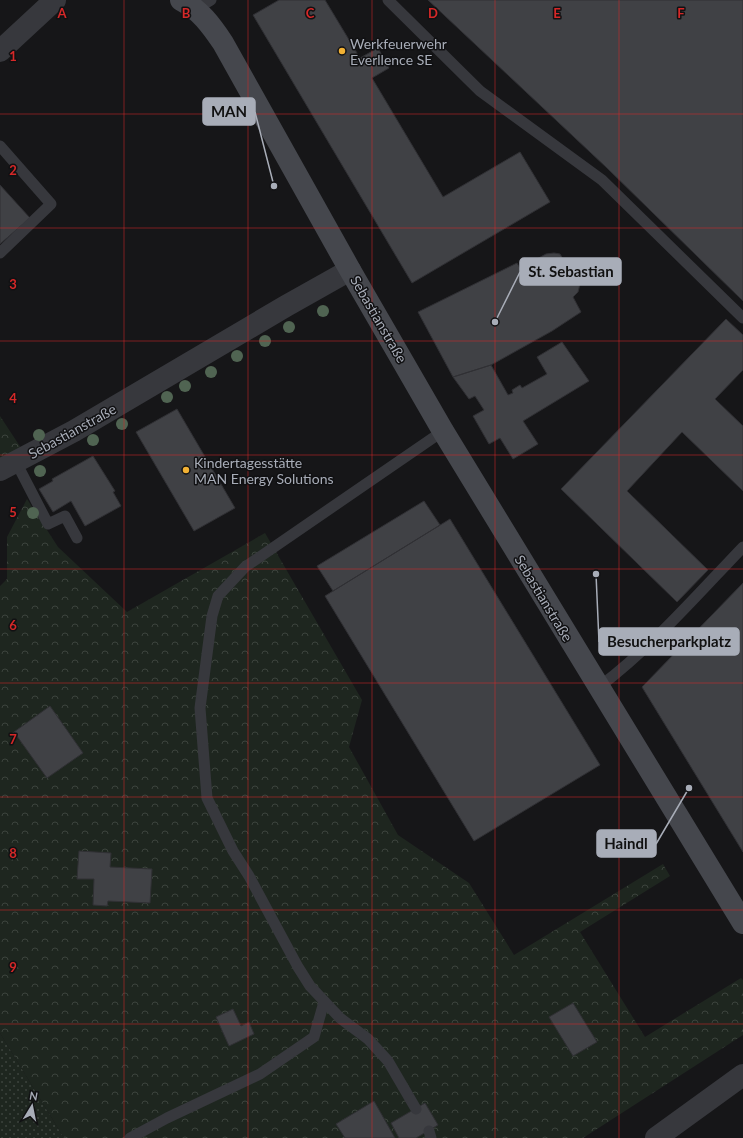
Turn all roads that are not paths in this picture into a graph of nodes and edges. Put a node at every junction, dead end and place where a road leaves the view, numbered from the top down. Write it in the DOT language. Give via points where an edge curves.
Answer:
graph roads {
  1 [pos="56,0"];
  2 [pos="388,0"];
  3 [pos="196,3"];
  4 [pos="0,51"];
  5 [pos="0,146"];
  6 [pos="0,253"];
  7 [pos="350,270"];
  8 [pos="743,318"];
  9 [pos="443,431"];
  10 [pos="8,466"];
  11 [pos="77,538"];
  12 [pos="743,547"];
  13 [pos="599,687"];
  14 [pos="743,923"];
  15 [pos="324,1002"];
  16 [pos="743,1075"];
  17 [pos="416,1109"];
  18 [pos="669,1134"];
  19 [pos="130,1138"];
  1 -- 4 [label="street"];
  2 -- 8 [label="lane" via="480,91 602,180"];
  3 -- 7 [label="main road, Sebastianstraße" via="229,53"];
  5 -- 6 [label="lane" via="51,204"];
  7 -- 9 [label="main road, Sebastianstraße"];
  7 -- 10 [label="street, Sebastianstraße" via="80,428"];
  9 -- 13 [label="main road, Sebastianstraße"];
  9 -- 15 [label="lane" via="245,567 218,596 212,616 200,708 207,798 233,851 298,967"];
  10 -- 11 [label="lane" via="48,524 65,516"];
  12 -- 13 [label="lane" via="676,618 623,669"];
  13 -- 14 [label="main road, Sebastianstraße"];
  15 -- 17 [label="lane" via="368,1039 388,1061"];
  15 -- 19 [label="lane" via="314,1037 260,1074"];
  16 -- 18 [label="street"];
}
